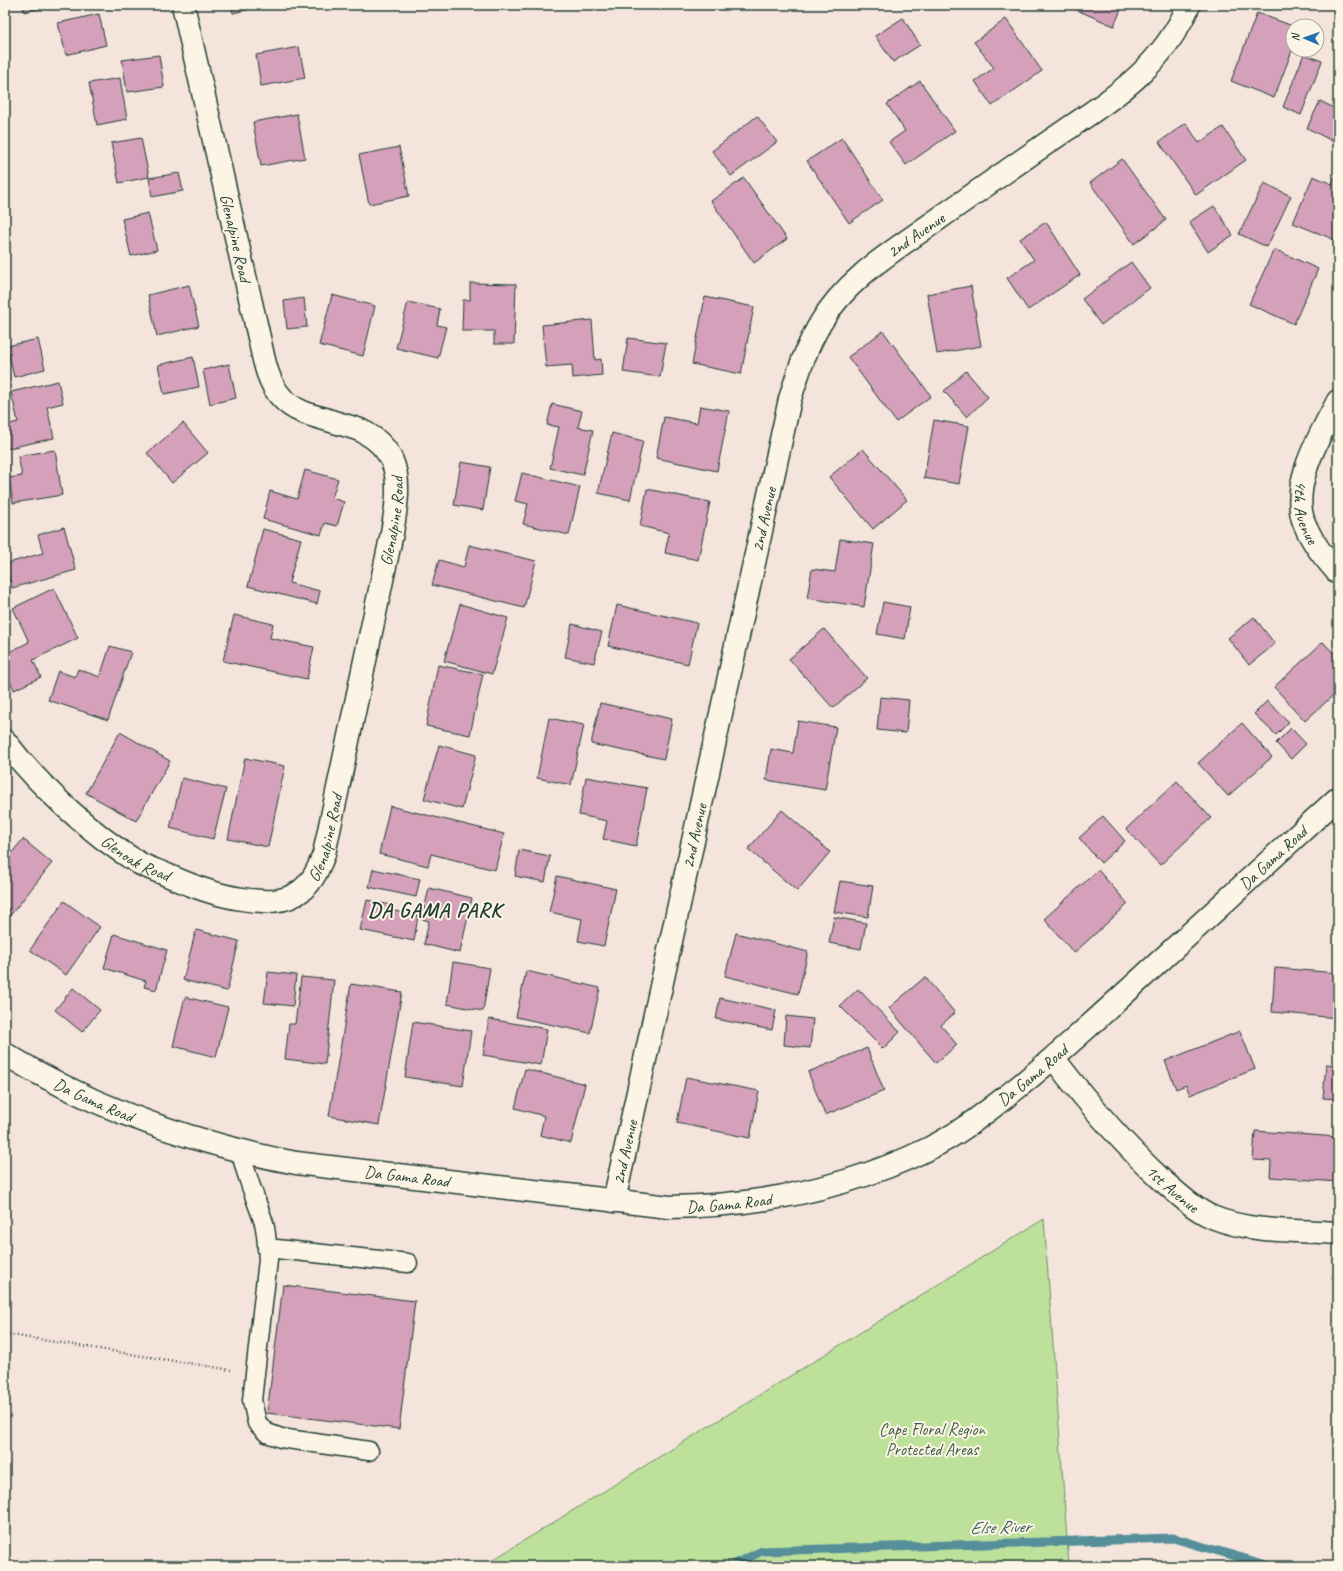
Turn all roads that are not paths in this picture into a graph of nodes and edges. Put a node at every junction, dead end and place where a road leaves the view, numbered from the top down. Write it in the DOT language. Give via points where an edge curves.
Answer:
graph roads {
  1 [pos="183,5"];
  2 [pos="1189,5"];
  3 [pos="1338,401"];
  4 [pos="1338,573"];
  5 [pos="5,741"];
  6 [pos="1338,798"];
  7 [pos="302,890"];
  8 [pos="5,1054"];
  9 [pos="1054,1059"];
  10 [pos="241,1152"];
  11 [pos="614,1201"];
  12 [pos="1338,1233"];
  13 [pos="267,1248"];
  14 [pos="408,1263"];
  15 [pos="369,1451"];
  1 -- 7 [label="street, Glenalpine Road" via="272,384 291,406 306,414 358,430 381,444 389,454 398,481 398,499 392,533 324,854 314,878"];
  2 -- 11 [label="street, 2nd Avenue" via="1165,48 1148,68 1113,98 873,265 829,311 803,358 790,399"];
  3 -- 4 [label="street, 4th Avenue" via="1308,463 1301,507 1304,524 1315,546"];
  5 -- 7 [label="street, Glenoak Road" via="35,776 77,815 140,864 219,896 275,902"];
  6 -- 9 [label="street, Da Gama Road"];
  8 -- 10 [label="street, Da Gama Road" via="70,1090 146,1123"];
  9 -- 11 [label="street, Da Gama Road" via="970,1126 928,1148 851,1181 824,1189 747,1203 704,1207 669,1207"];
  9 -- 12 [label="street, 1st Avenue" via="1079,1092 1142,1162 1182,1197 1211,1216 1246,1226"];
  10 -- 11 [label="street, Da Gama Road" via="296,1163"];
  10 -- 13 [label="lane" via="249,1185 264,1223"];
  13 -- 14 [label="lane"];
  13 -- 15 [label="lane" via="268,1260 252,1400 257,1423 261,1429 281,1438"];
}
